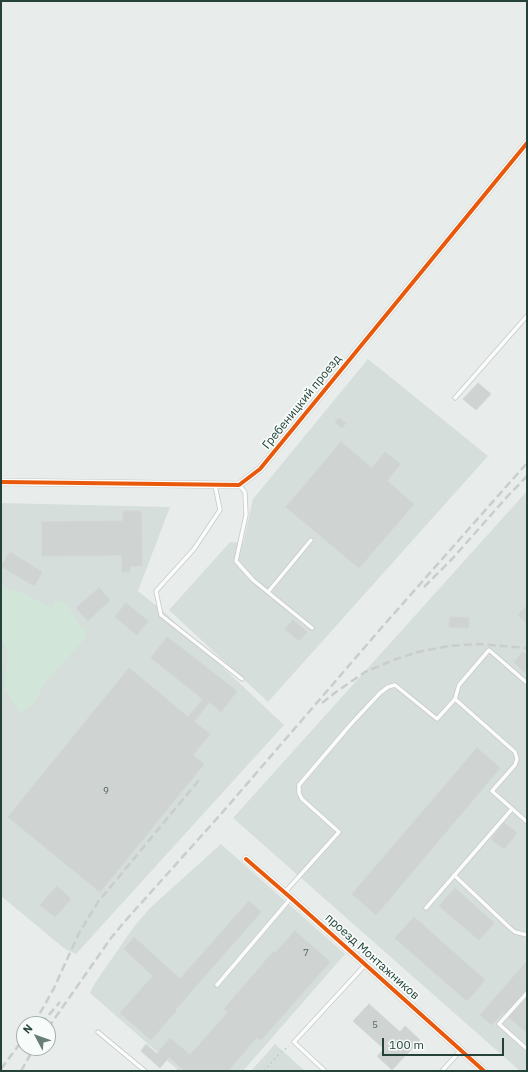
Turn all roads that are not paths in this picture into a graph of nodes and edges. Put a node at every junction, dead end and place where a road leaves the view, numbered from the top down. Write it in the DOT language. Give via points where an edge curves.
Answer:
graph roads {
  1 [pos="527,144"];
  2 [pos="527,316"];
  3 [pos="455,398"];
  4 [pos="1,482"];
  5 [pos="215,484"];
  6 [pos="239,485"];
  7 [pos="311,540"];
  8 [pos="268,592"];
  9 [pos="312,628"];
  10 [pos="242,679"];
  11 [pos="527,683"];
  12 [pos="455,699"];
  13 [pos="512,809"];
  14 [pos="527,822"];
  15 [pos="246,859"];
  16 [pos="454,875"];
  17 [pos="285,892"];
  18 [pos="291,898"];
  19 [pos="426,908"];
  20 [pos="527,936"];
  21 [pos="366,964"];
  22 [pos="217,985"];
  23 [pos="527,993"];
  24 [pos="98,1032"];
  25 [pos="527,1049"];
  26 [pos="461,1050"];
  27 [pos="145,1071"];
  28 [pos="325,1071"];
  29 [pos="442,1071"];
  30 [pos="484,1071"];
  1 -- 6 [label="street, Гребеницкий проезд" via="260,470"];
  2 -- 3 [label="lane"];
  4 -- 5 [label="street"];
  5 -- 6 [label="street"];
  5 -- 10 [label="lane" via="220,510 194,549 156,591 161,615"];
  6 -- 8 [label="lane" via="245,492 246,515 236,561"];
  7 -- 8 [label="lane"];
  8 -- 9 [label="lane"];
  11 -- 12 [label="lane" via="489,650 459,685"];
  12 -- 13 [label="lane" via="515,752 515,765 492,791"];
  12 -- 17 [label="lane" via="437,719 396,685 380,693 351,724 299,786 302,799 339,832"];
  13 -- 14 [label="lane"];
  13 -- 16 [label="lane"];
  15 -- 17 [label="street, проезд Монтажников"];
  16 -- 19 [label="lane"];
  16 -- 20 [label="lane" via="509,927"];
  17 -- 18 [label="street, проезд Монтажников"];
  18 -- 21 [label="street, проезд Монтажников"];
  18 -- 22 [label="lane"];
  21 -- 26 [label="street, проезд Монтажников"];
  21 -- 28 [label="lane" via="294,1042"];
  23 -- 25 [label="lane" via="499,1024"];
  24 -- 27 [label="lane"];
  26 -- 29 [label="lane"];
  26 -- 30 [label="street, проезд Монтажников"];
}
